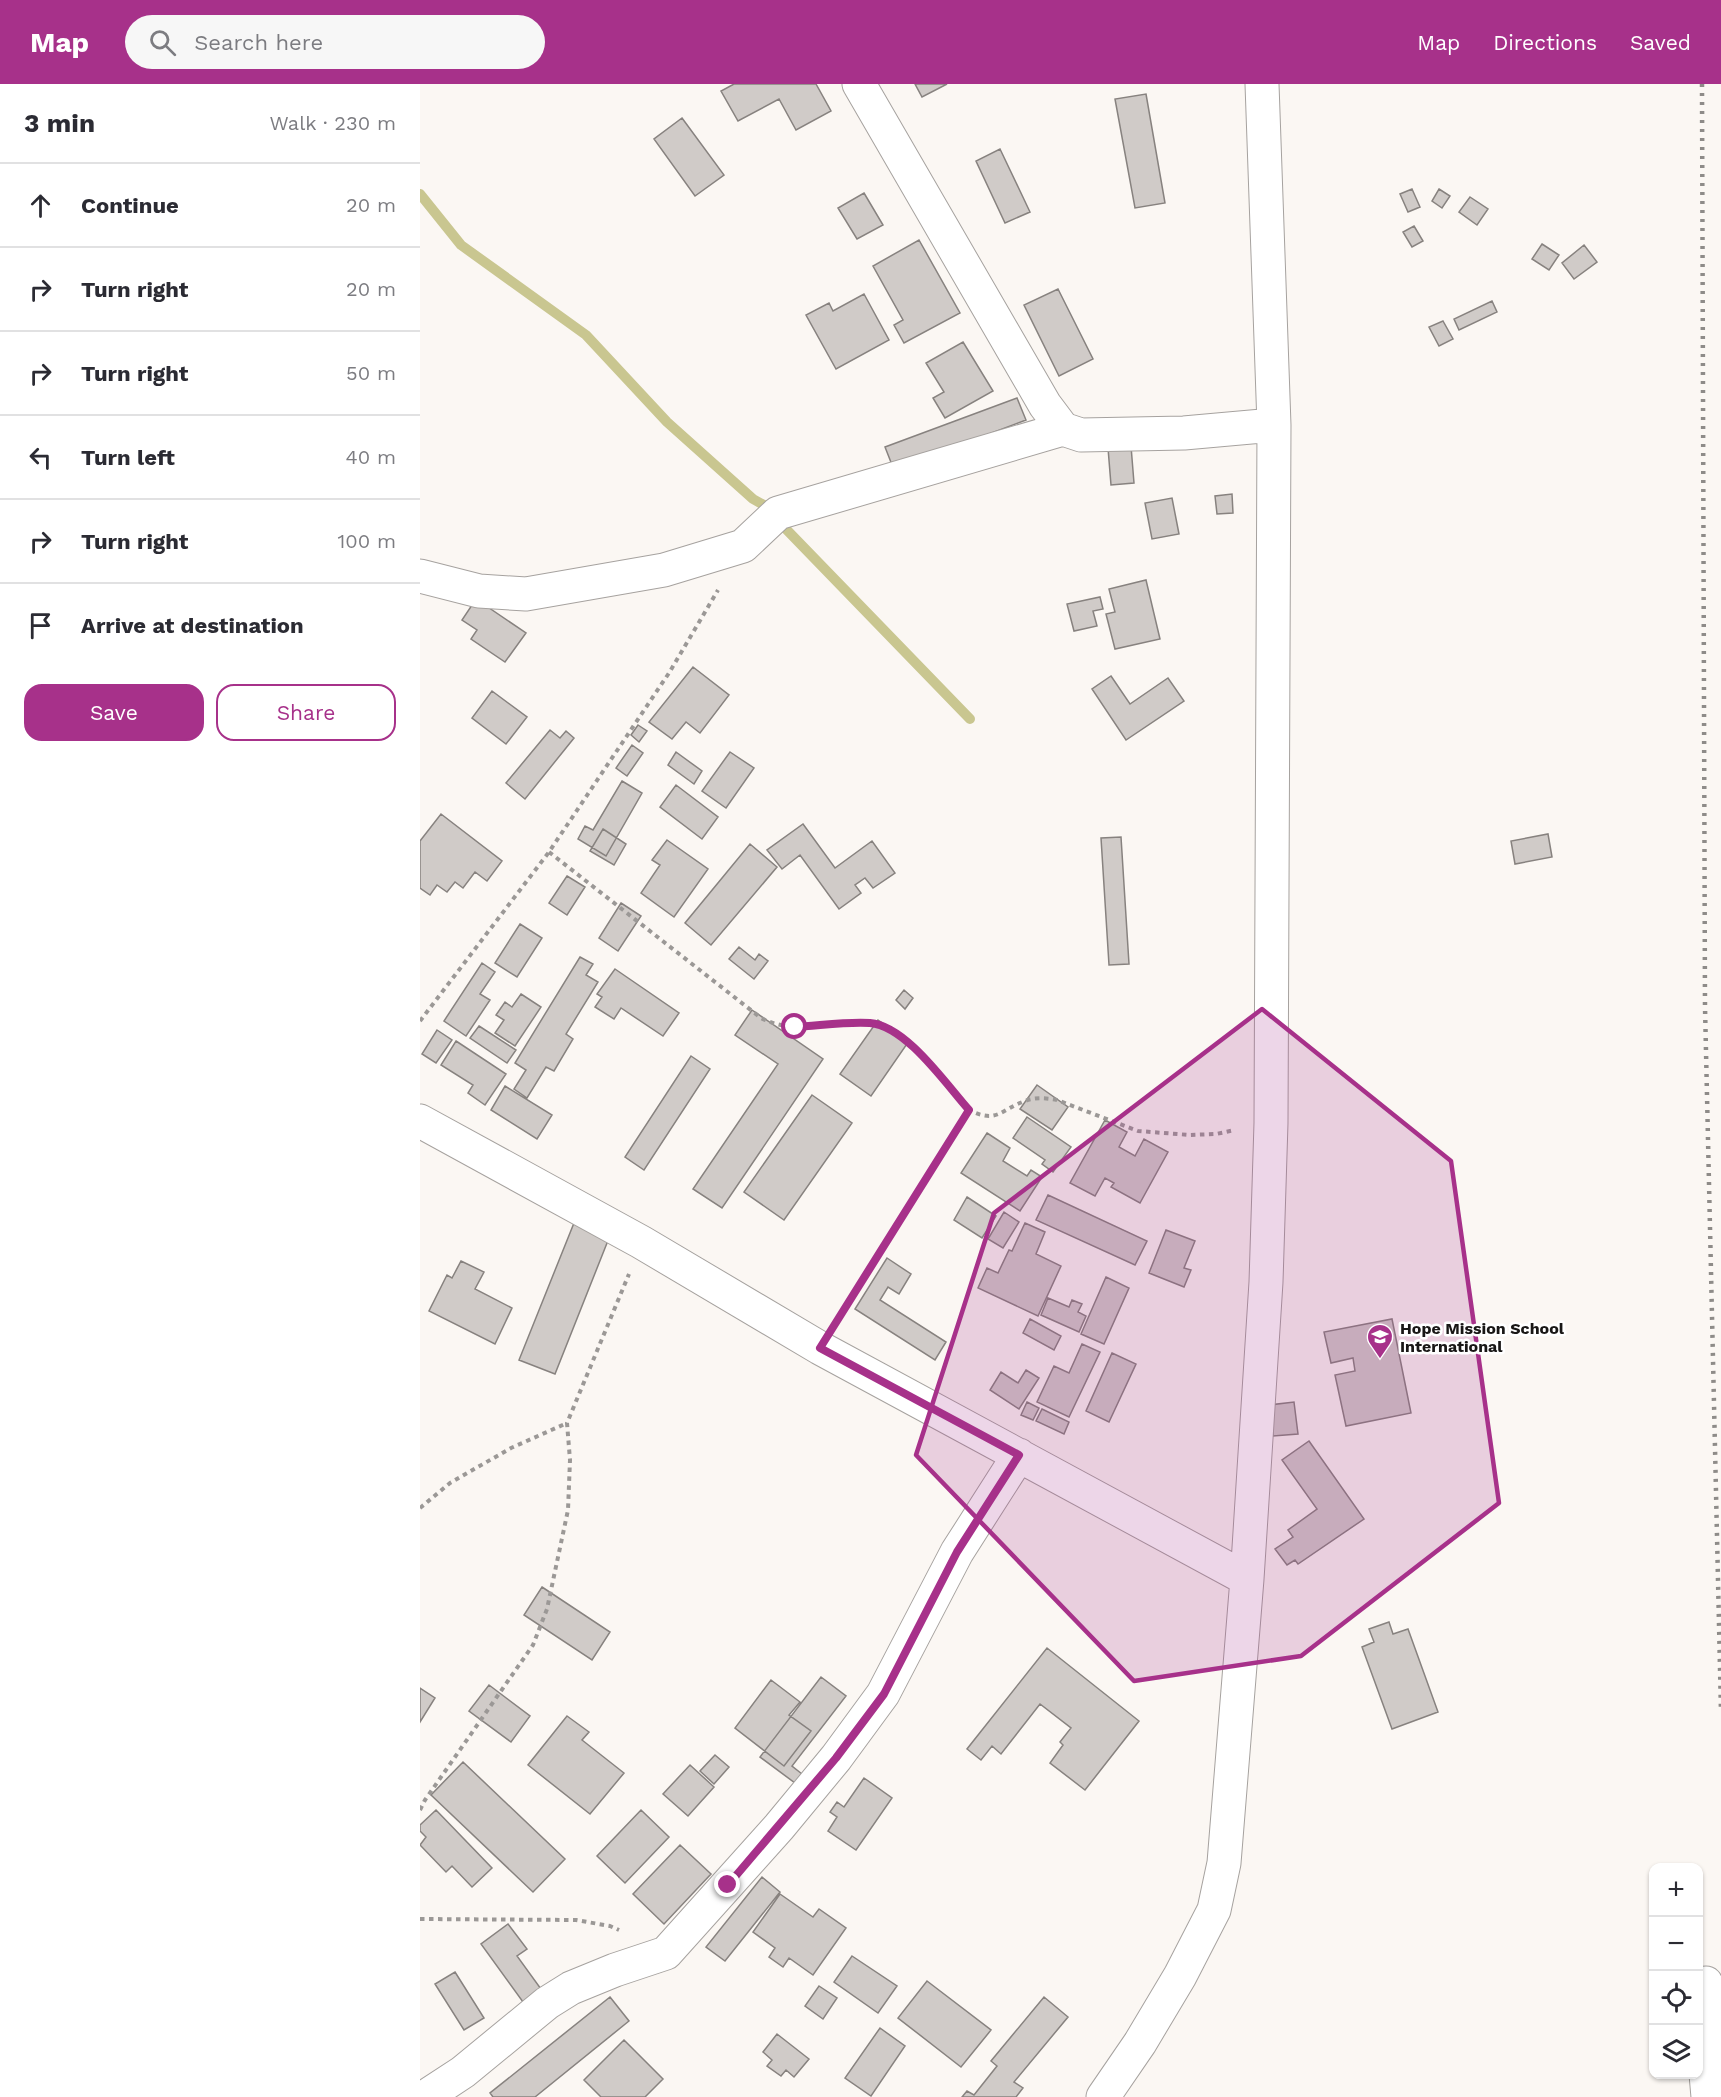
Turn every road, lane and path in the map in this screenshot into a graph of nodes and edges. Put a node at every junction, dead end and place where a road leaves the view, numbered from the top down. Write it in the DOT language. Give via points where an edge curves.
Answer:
graph roads {
  1 [pos="859,84"];
  2 [pos="1262,84"];
  3 [pos="1274,425"];
  4 [pos="1063,429"];
  5 [pos="743,546"];
  6 [pos="420,576"];
  7 [pos="549,852"];
  8 [pos="420,1021"];
  9 [pos="969,1110"];
  10 [pos="420,1121"];
  11 [pos="1271,1123"];
  12 [pos="641,1242"];
  13 [pos="820,1348"];
  14 [pos="567,1423"];
  15 [pos="1019,1455"];
  16 [pos="420,1508"];
  17 [pos="1247,1579"];
  18 [pos="420,1810"];
  19 [pos="420,1919"];
  20 [pos="666,1953"];
  21 [pos="1706,1983"];
  22 [pos="425,2097"];
  23 [pos="1103,2097"];
  24 [pos="1708,2097"];
  1 -- 4 [label="street" via="1045,405"];
  2 -- 3 [label="street"];
  3 -- 4 [label="street" via="1184,433 1092,435"];
  3 -- 11 [label="street"];
  4 -- 5 [label="street" via="778,513"];
  5 -- 6 [label="street" via="664,570 526,594 479,591"];
  5 -- 7 [label="path" via="669,673"];
  7 -- 8 [label="path"];
  7 -- 9 [label="path" via="761,1018 782,1026 883,1026 907,1040"];
  9 -- 11 [label="path" via="989,1118 1025,1101 1046,1098 1131,1130 1190,1135"];
  9 -- 13 [label="path"];
  10 -- 12 [label="street"];
  11 -- 17 [label="street" via="1266,1282"];
  12 -- 13 [label="street"];
  12 -- 14 [label="path"];
  13 -- 15 [label="street"];
  14 -- 16 [label="path" via="511,1448 450,1483"];
  14 -- 18 [label="path" via="567,1510 540,1629 533,1646"];
  15 -- 17 [label="street"];
  15 -- 20 [label="street" via="957,1552 884,1694 779,1827"];
  17 -- 23 [label="street" via="1224,1863 1214,1910 1180,1976"];
  19 -- 20 [label="path" via="576,1920 610,1926"];
  20 -- 22 [label="street" via="572,1988"];
  21 -- 24 [label="street"];
}
